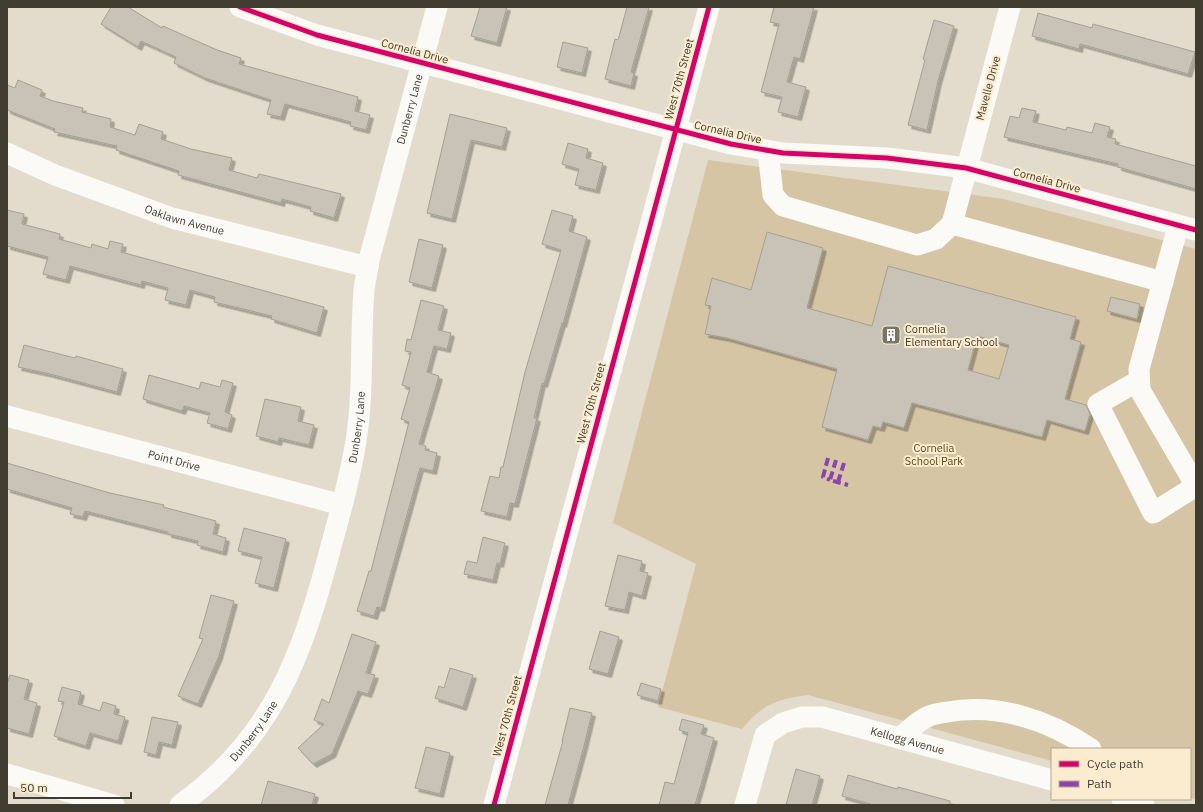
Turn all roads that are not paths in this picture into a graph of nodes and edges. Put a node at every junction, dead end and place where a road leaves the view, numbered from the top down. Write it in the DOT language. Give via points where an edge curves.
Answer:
graph roads {
  1 [pos="240,7"];
  2 [pos="437,7"];
  3 [pos="708,7"];
  4 [pos="1010,7"];
  5 [pos="422,63"];
  6 [pos="675,130"];
  7 [pos="768,151"];
  8 [pos="7,153"];
  9 [pos="966,168"];
  10 [pos="952,224"];
  11 [pos="1187,228"];
  12 [pos="368,267"];
  13 [pos="1163,282"];
  14 [pos="1138,381"];
  15 [pos="7,416"];
  16 [pos="342,505"];
  17 [pos="900,738"];
  18 [pos="1090,748"];
  19 [pos="7,774"];
  20 [pos="1051,780"];
  21 [pos="1126,800"];
  22 [pos="114,805"];
  23 [pos="180,805"];
  24 [pos="494,805"];
  25 [pos="745,805"];
  26 [pos="1144,805"];
  1 -- 5 [label="street, Cornelia Drive" via="317,35"];
  2 -- 5 [label="street, Dunberry Lane"];
  3 -- 6 [label="street, West 70th Street"];
  4 -- 9 [label="street, Mavelle Drive"];
  5 -- 6 [label="street, Cornelia Drive"];
  5 -- 12 [label="street, Dunberry Lane"];
  6 -- 7 [label="street, Cornelia Drive"];
  6 -- 24 [label="street, West 70th Street"];
  7 -- 9 [label="street, Cornelia Drive" via="887,158"];
  7 -- 10 [label="street" via="773,195 783,206 917,245 936,239"];
  8 -- 12 [label="street, Oaklawn Avenue" via="70,181 172,218"];
  9 -- 10 [label="street, Mavelle Drive"];
  9 -- 11 [label="street, Cornelia Drive"];
  10 -- 13 [label="street"];
  11 -- 13 [label="street"];
  12 -- 16 [label="street, Dunberry Lane" via="364,290 356,441"];
  13 -- 14 [label="street"];
  14 -- 14 [label="street" via="1140,390 1196,486 1153,513 1098,404"];
  15 -- 16 [label="street, Point Drive"];
  16 -- 23 [label="street, Dunberry Lane" via="313,613 288,677 269,712 246,744 220,773"];
  17 -- 18 [label="street" via="928,716 960,710 995,710 1035,719 1070,735"];
  17 -- 20 [label="street, Kellogg Avenue"];
  17 -- 25 [label="street, Kellogg Avenue" via="822,717 802,717 783,723 765,735"];
  19 -- 22 [label="street"];
  21 -- 26 [label="street"];
}
